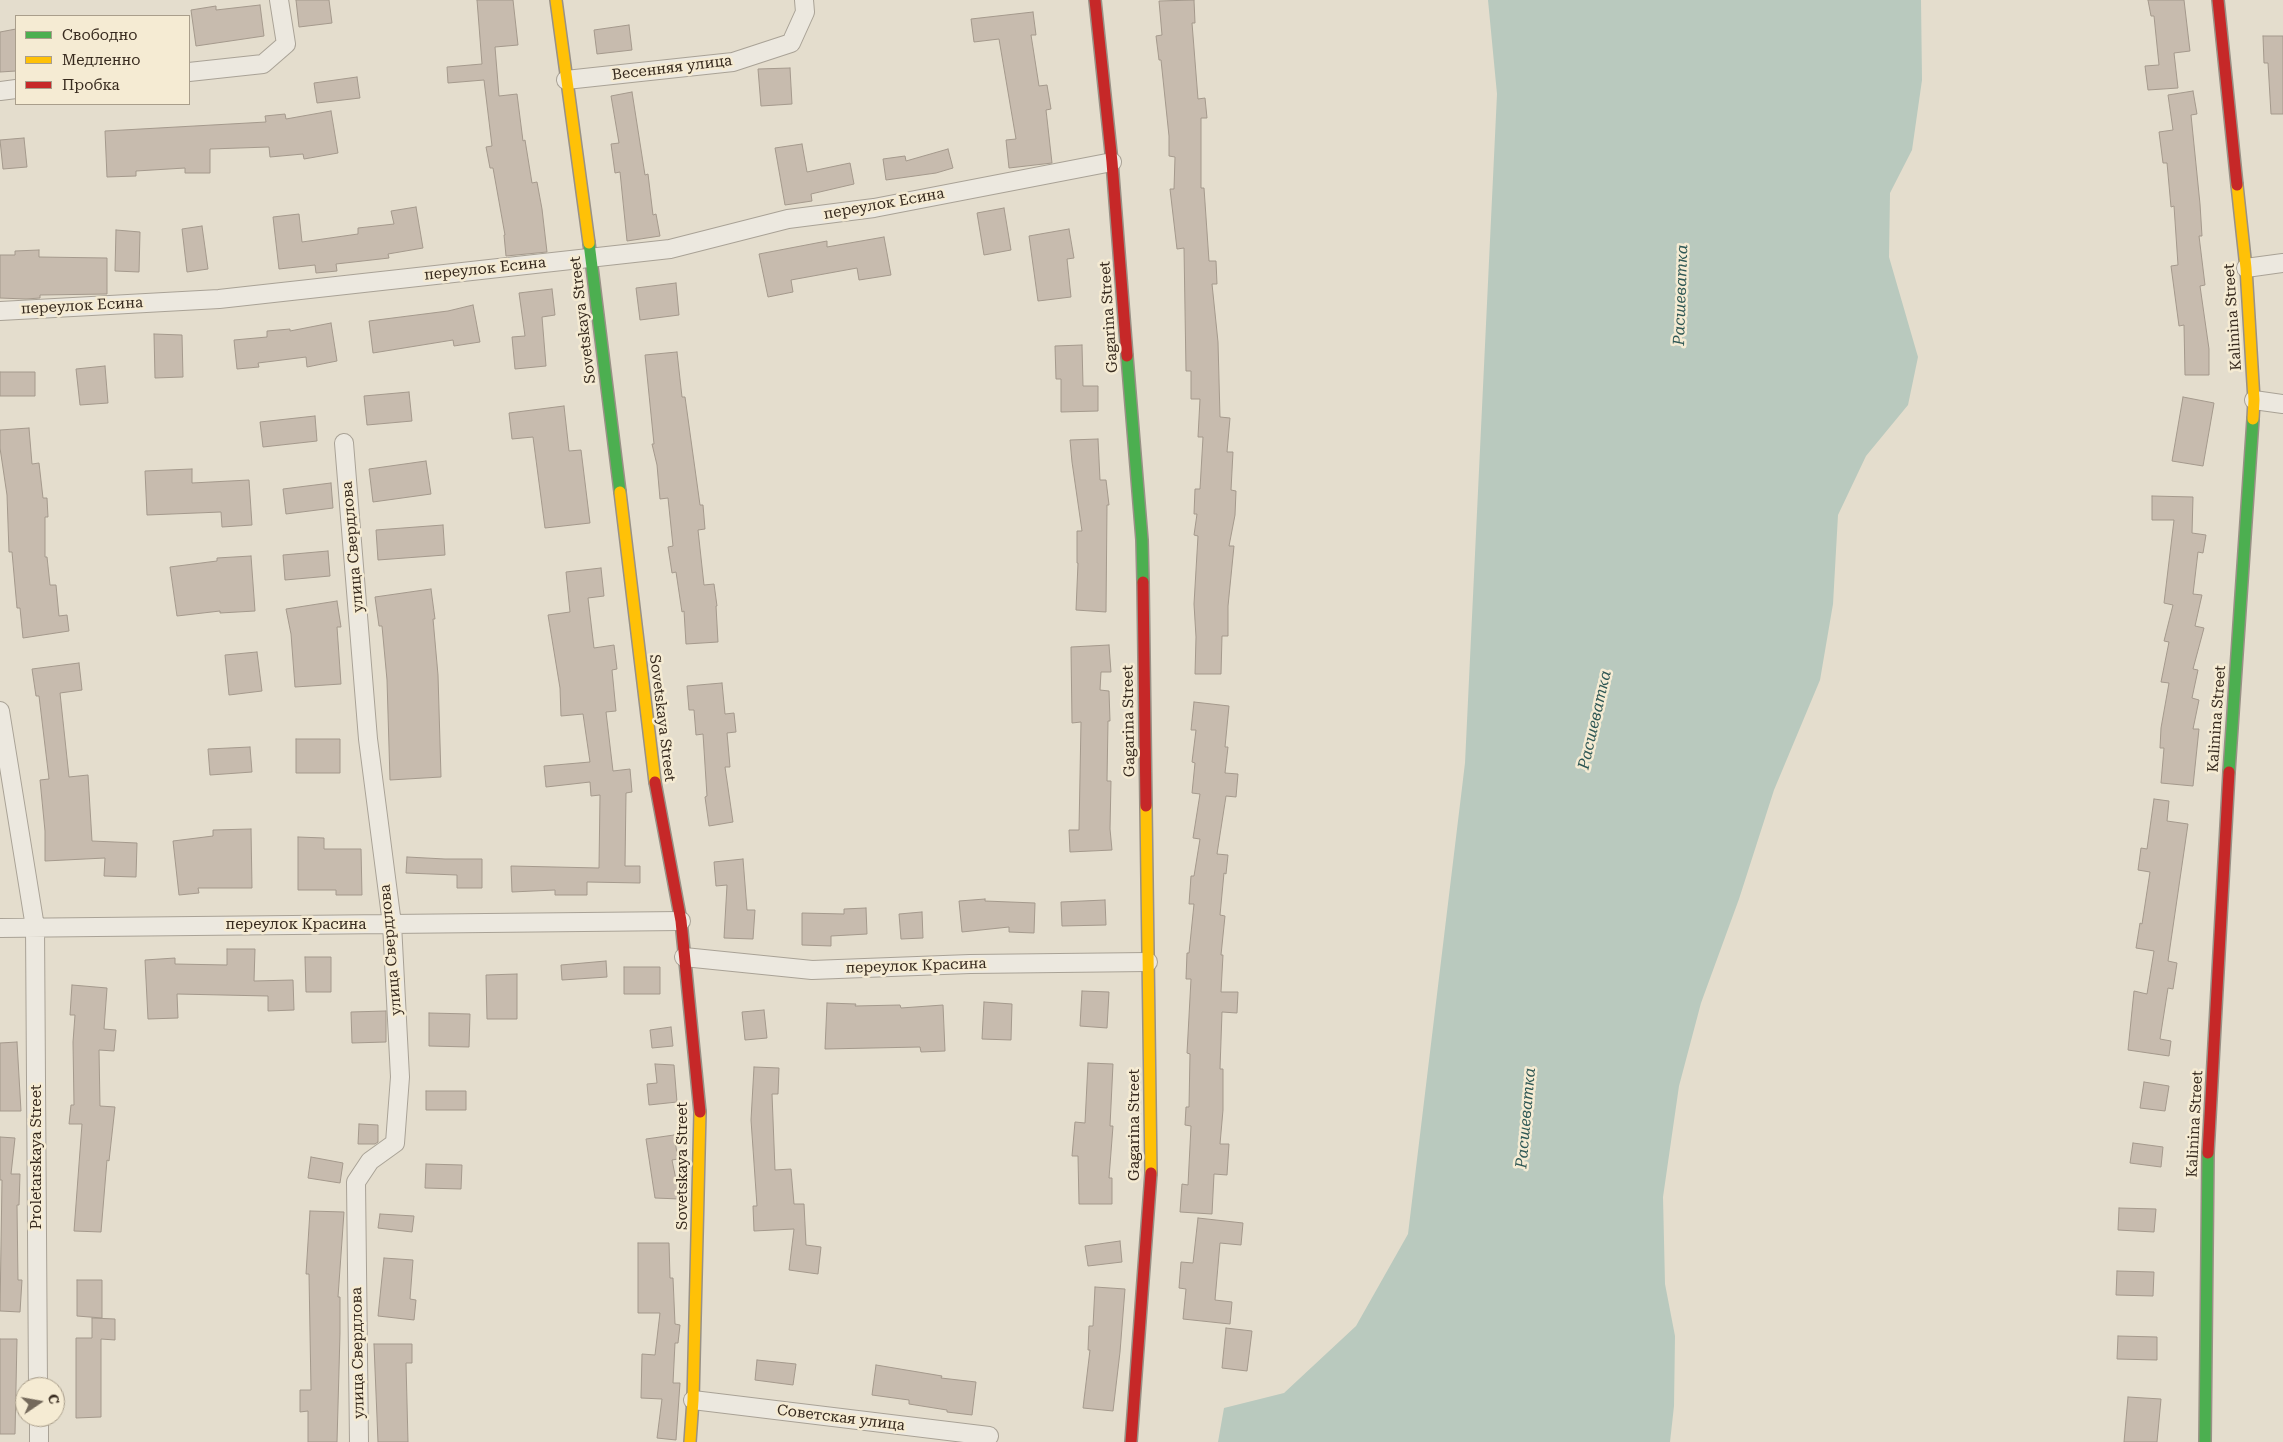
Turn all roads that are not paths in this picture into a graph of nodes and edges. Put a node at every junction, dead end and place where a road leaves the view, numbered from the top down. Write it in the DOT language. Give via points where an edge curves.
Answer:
graph roads {
  1 [pos="279,0"];
  2 [pos="556,0"];
  3 [pos="804,0"];
  4 [pos="1095,0"];
  5 [pos="2218,0"];
  6 [pos="190,72"];
  7 [pos="566,80"];
  8 [pos="15,89"];
  9 [pos="0,91"];
  10 [pos="1112,162"];
  11 [pos="591,257"];
  12 [pos="2283,263"];
  13 [pos="2246,268"];
  14 [pos="0,311"];
  15 [pos="2254,400"];
  16 [pos="2283,404"];
  17 [pos="344,443"];
  18 [pos="0,711"];
  19 [pos="681,920"];
  20 [pos="392,924"];
  21 [pos="35,927"];
  22 [pos="0,928"];
  23 [pos="684,956"];
  24 [pos="1148,962"];
  25 [pos="38,1377"];
  26 [pos="693,1400"];
  27 [pos="39,1427"];
  28 [pos="990,1436"];
  29 [pos="39,1442"];
  30 [pos="359,1442"];
  31 [pos="690,1442"];
  32 [pos="1131,1442"];
  33 [pos="2205,1442"];
  1 -- 6 [label="street" via="286,44 263,64"];
  2 -- 7 [label="street, Sovetskaya Street"];
  3 -- 7 [label="street, Весенняя улица" via="805,12 791,43 733,62"];
  4 -- 10 [label="street, Gagarina Street"];
  5 -- 13 [label="street, Kalinina Street"];
  7 -- 11 [label="street, Sovetskaya Street"];
  8 -- 9 [label="street"];
  10 -- 11 [label="street, переулок Есина" via="874,208 788,219 670,249"];
  10 -- 24 [label="street, Gagarina Street" via="1142,540"];
  11 -- 14 [label="street, переулок Есина" via="219,299"];
  11 -- 19 [label="street, Sovetskaya Street" via="657,798"];
  12 -- 13 [label="street"];
  13 -- 15 [label="street, Kalinina Street"];
  15 -- 16 [label="street"];
  15 -- 33 [label="street, Kalinina Street" via="2223,853 2208,1148"];
  17 -- 20 [label="street, улица Свердлова" via="368,739"];
  18 -- 21 [label="street, Proletarskaya Street"];
  19 -- 20 [label="street, переулок Красина"];
  19 -- 23 [label="street, Sovetskaya Street"];
  20 -- 21 [label="street, переулок Красина"];
  20 -- 30 [label="street, улица Свердлова" via="400,1077 395,1143 370,1161 356,1182"];
  21 -- 22 [label="street, переулок Красина"];
  21 -- 25 [label="street, Proletarskaya Street"];
  23 -- 24 [label="street, переулок Красина" via="812,970"];
  23 -- 26 [label="street, Sovetskaya Street" via="701,1124"];
  24 -- 32 [label="street, Gagarina Street" via="1151,1176"];
  26 -- 28 [label="street, Советская улица"];
  26 -- 31 [label="street, Sovetskaya Street"];
  27 -- 29 [label="street"];
}
